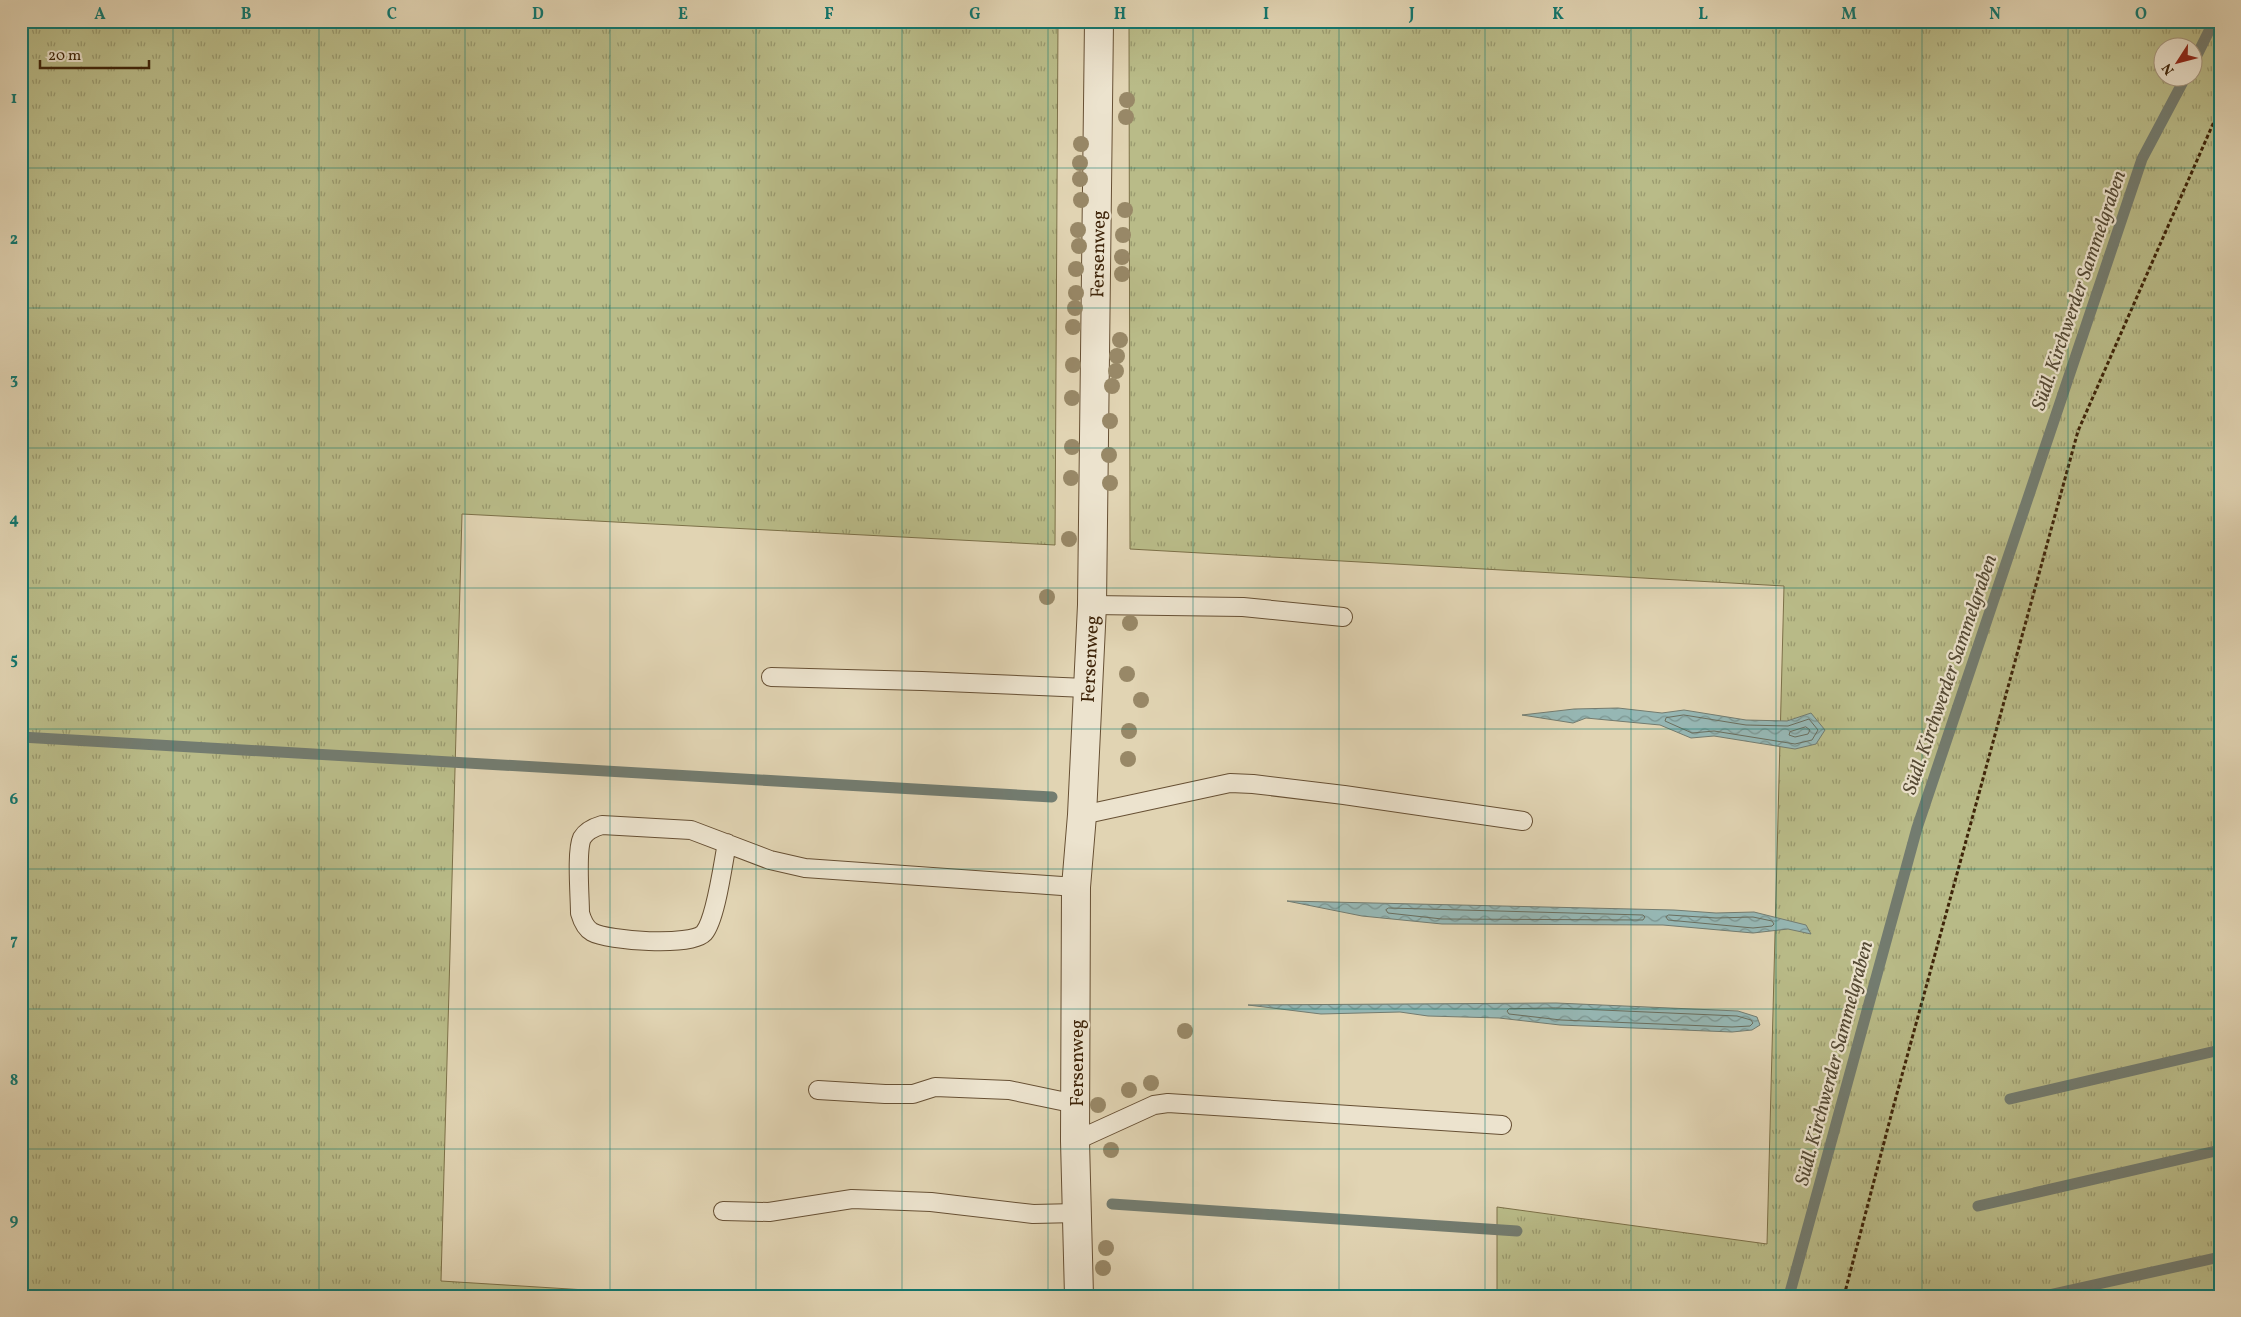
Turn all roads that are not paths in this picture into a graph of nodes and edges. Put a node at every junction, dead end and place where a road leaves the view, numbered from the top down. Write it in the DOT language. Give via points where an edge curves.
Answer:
graph roads {
  1 [pos="1099,21"];
  2 [pos="1092,605"];
  3 [pos="1343,617"];
  4 [pos="771,677"];
  5 [pos="1086,688"];
  6 [pos="1082,815"];
  7 [pos="1523,821"];
  8 [pos="726,843"];
  9 [pos="1076,887"];
  10 [pos="818,1090"];
  11 [pos="1076,1104"];
  12 [pos="1502,1125"];
  13 [pos="1075,1141"];
  14 [pos="723,1211"];
  15 [pos="1077,1213"];
  16 [pos="1079,1296"];
  1 -- 2 [label="street, Fersenweg"];
  2 -- 3 [label="lane" via="1243,607"];
  2 -- 5 [label="street, Fersenweg"];
  4 -- 5 [label="lane"];
  5 -- 6 [label="street, Fersenweg"];
  6 -- 7 [label="lane" via="1230,783 1354,796"];
  6 -- 9 [label="street, Fersenweg"];
  8 -- 8 [label="lane" via="691,830 602,824 594,827 583,837 580,848 582,922 601,936 654,941 693,940 704,933 710,919"];
  8 -- 9 [label="lane" via="770,860 805,868"];
  9 -- 11 [label="street, Fersenweg"];
  10 -- 11 [label="lane" via="913,1094 935,1087 1009,1090"];
  11 -- 13 [label="street, Fersenweg"];
  12 -- 13 [label="lane" via="1168,1103 1154,1105"];
  13 -- 15 [label="street, Fersenweg"];
  14 -- 15 [label="lane" via="769,1212 852,1199 931,1202 1033,1214"];
  15 -- 16 [label="street, Fersenweg"];
}
